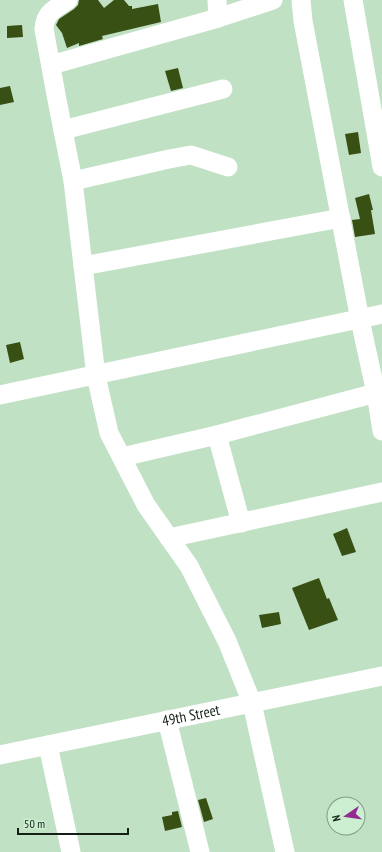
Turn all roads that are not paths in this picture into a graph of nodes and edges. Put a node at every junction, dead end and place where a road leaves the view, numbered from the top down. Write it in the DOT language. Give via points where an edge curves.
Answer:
graph roads {
  1 [pos="68,0"];
  2 [pos="273,0"];
  3 [pos="300,0"];
  4 [pos="353,0"];
  5 [pos="217,9"];
  6 [pos="50,57"];
  7 [pos="223,89"];
  8 [pos="63,130"];
  9 [pos="381,156"];
  10 [pos="228,167"];
  11 [pos="73,181"];
  12 [pos="341,218"];
  13 [pos="83,266"];
  14 [pos="382,314"];
  15 [pos="360,320"];
  16 [pos="96,376"];
  17 [pos="376,393"];
  18 [pos="0,395"];
  19 [pos="382,431"];
  20 [pos="217,435"];
  21 [pos="122,457"];
  22 [pos="382,492"];
  23 [pos="242,523"];
  24 [pos="169,538"];
  25 [pos="382,676"];
  26 [pos="252,703"];
  27 [pos="167,720"];
  28 [pos="48,745"];
  29 [pos="0,755"];
  30 [pos="71,852"];
  31 [pos="200,852"];
  32 [pos="286,852"];
  1 -- 6 [label="street" via="48,14 45,20 44,28"];
  2 -- 5 [label="street"];
  3 -- 12 [label="street"];
  4 -- 9 [label="street"];
  5 -- 6 [label="street"];
  6 -- 8 [label="street"];
  7 -- 8 [label="street"];
  8 -- 11 [label="street"];
  10 -- 11 [label="street" via="191,156"];
  11 -- 13 [label="street"];
  12 -- 13 [label="street"];
  12 -- 15 [label="street"];
  13 -- 16 [label="street"];
  14 -- 15 [label="street"];
  15 -- 16 [label="street"];
  15 -- 17 [label="street"];
  16 -- 18 [label="street"];
  16 -- 21 [label="street" via="109,433"];
  17 -- 19 [label="street"];
  17 -- 20 [label="street"];
  20 -- 21 [label="street"];
  20 -- 23 [label="street"];
  21 -- 24 [label="street" via="146,505"];
  22 -- 23 [label="street"];
  23 -- 24 [label="street"];
  24 -- 26 [label="street" via="196,580 226,641"];
  25 -- 26 [label="street, 49th Street"];
  26 -- 27 [label="street, 49th Street"];
  26 -- 32 [label="street"];
  27 -- 28 [label="street, 49th Street"];
  27 -- 31 [label="street"];
  28 -- 29 [label="street, 49th Street"];
  28 -- 30 [label="street"];
}
